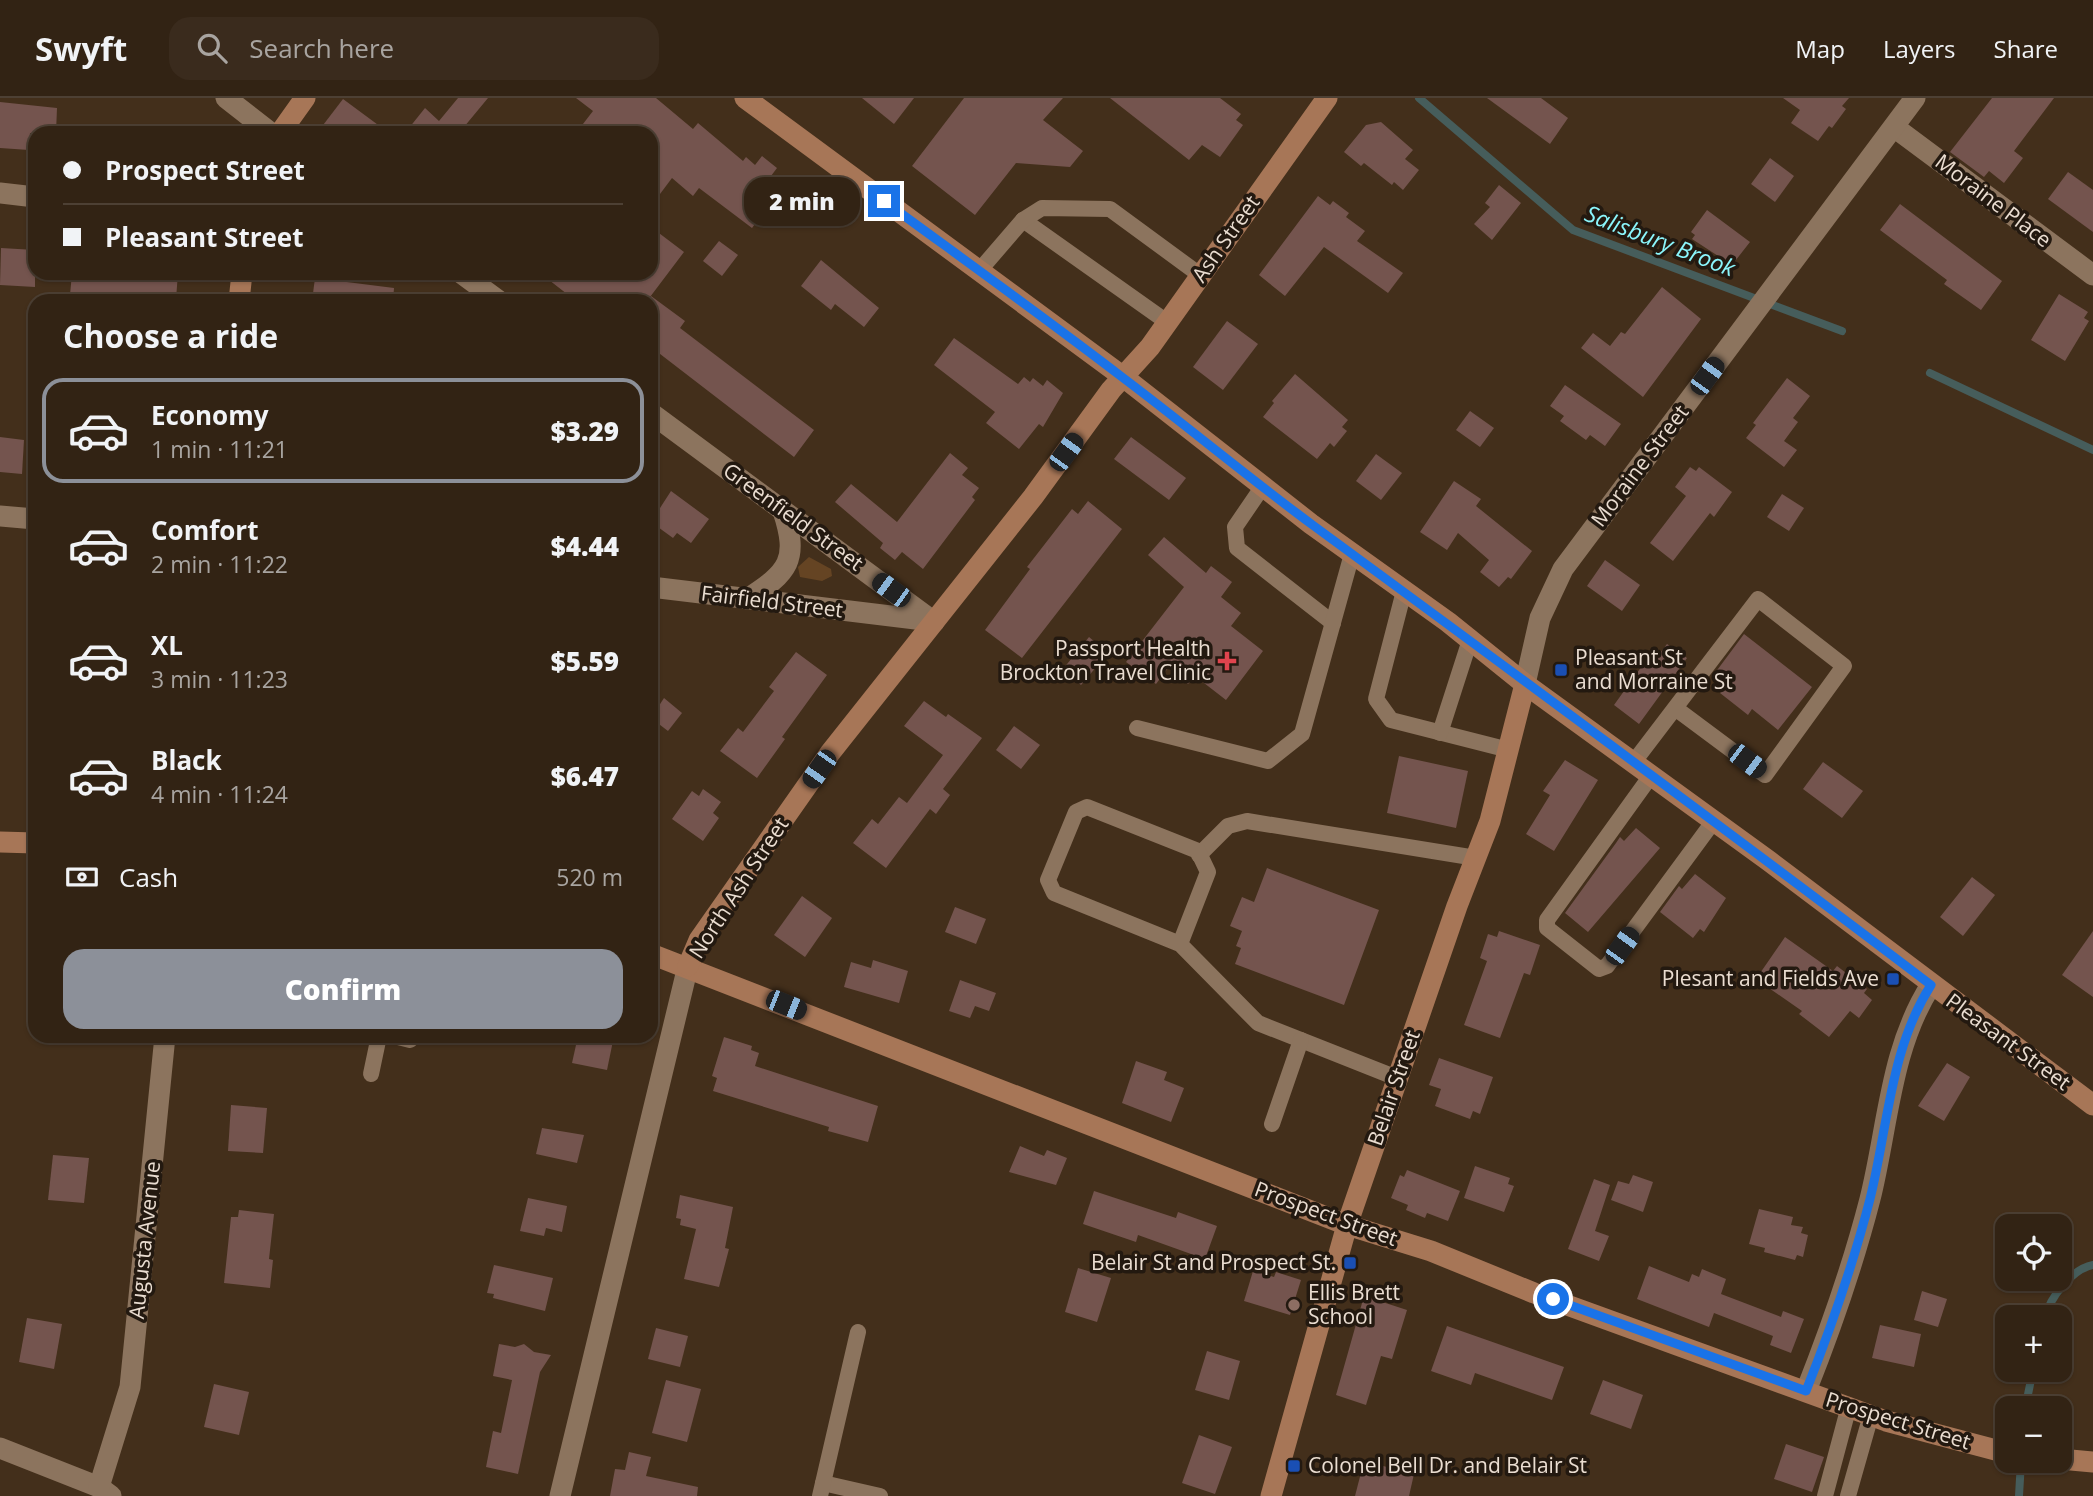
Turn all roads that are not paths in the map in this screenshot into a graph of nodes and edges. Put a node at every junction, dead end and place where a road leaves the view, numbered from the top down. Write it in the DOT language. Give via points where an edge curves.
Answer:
graph roads {
  1 [pos="226,98"];
  2 [pos="304,98"];
  3 [pos="746,98"];
  4 [pos="1915,98"];
  5 [pos="1323,100"];
  6 [pos="262,126"];
  7 [pos="285,126"];
  8 [pos="1894,127"];
  9 [pos="0,194"];
  10 [pos="28,196"];
  11 [pos="1023,220"];
  12 [pos="979,271"];
  13 [pos="1200,275"];
  14 [pos="2093,275"];
  15 [pos="470,280"];
  16 [pos="490,294"];
  17 [pos="1167,322"];
  18 [pos="1122,376"];
  19 [pos="658,418"];
  20 [pos="1263,486"];
  21 [pos="783,511"];
  22 [pos="0,516"];
  23 [pos="28,518"];
  24 [pos="1352,554"];
  25 [pos="658,588"];
  26 [pos="1404,591"];
  27 [pos="747,599"];
  28 [pos="934,622"];
  29 [pos="1333,623"];
  30 [pos="1470,640"];
  31 [pos="1525,684"];
  32 [pos="1675,708"];
  33 [pos="1136,728"];
  34 [pos="1440,733"];
  35 [pos="1509,750"];
  36 [pos="1633,763"];
  37 [pos="1650,777"];
  38 [pos="1713,822"];
  39 [pos="0,842"];
  40 [pos="28,843"];
  41 [pos="1199,855"];
  42 [pos="1476,858"];
  43 [pos="1181,944"];
  44 [pos="658,956"];
  45 [pos="688,966"];
  46 [pos="1931,985"];
  47 [pos="1301,1040"];
  48 [pos="164,1043"];
  49 [pos="378,1043"];
  50 [pos="371,1074"];
  51 [pos="1397,1078"];
  52 [pos="2093,1105"];
  53 [pos="1272,1124"];
  54 [pos="1347,1225"];
  55 [pos="858,1332"];
  56 [pos="1806,1391"];
  57 [pos="1849,1406"];
  58 [pos="1871,1415"];
  59 [pos="0,1448"];
  60 [pos="1995,1450"];
  61 [pos="2072,1460"];
  62 [pos="2093,1462"];
  63 [pos="822,1489"];
  64 [pos="105,1491"];
  65 [pos="560,1496"];
  66 [pos="880,1496"];
  67 [pos="1271,1496"];
  68 [pos="1825,1496"];
  69 [pos="1848,1496"];
  1 -- 6 [label="street"];
  2 -- 7 [label="street"];
  3 -- 12 [label="street, Pleasant Street"];
  4 -- 8 [label="street, Moraine Street"];
  5 -- 13 [label="street, Ash Street"];
  8 -- 14 [label="street, Moraine Place"];
  8 -- 31 [label="street, Moraine Street" via="1563,569 1540,618"];
  9 -- 10 [label="street"];
  11 -- 12 [label="lane"];
  11 -- 13 [label="lane" via="1042,208 1110,209"];
  11 -- 17 [label="lane"];
  12 -- 18 [label="street, Pleasant Street"];
  13 -- 17 [label="street, Ash Street"];
  15 -- 16 [label="street"];
  17 -- 18 [label="street, Ash Street"];
  18 -- 20 [label="street, Pleasant Street"];
  18 -- 28 [label="street, North Ash Street"];
  19 -- 21 [label="street, Greenfield Street"];
  20 -- 24 [label="street, Pleasant Street"];
  20 -- 29 [label="lane" via="1235,527 1237,548"];
  21 -- 27 [label="street" via="792,538 789,559 781,574"];
  21 -- 28 [label="street, Greenfield Street"];
  22 -- 23 [label="street"];
  24 -- 26 [label="street, Pleasant Street"];
  24 -- 29 [label="lane"];
  25 -- 27 [label="street, Fairfield Street"];
  26 -- 30 [label="street, Pleasant Street"];
  26 -- 34 [label="lane" via="1376,699 1391,720"];
  27 -- 28 [label="street, Fairfield Street"];
  28 -- 45 [label="street, North Ash Street" via="830,753 699,940"];
  29 -- 33 [label="lane" via="1302,734 1268,761"];
  30 -- 31 [label="street, Pleasant Street"];
  30 -- 34 [label="lane"];
  31 -- 35 [label="street, Belair Street"];
  31 -- 36 [label="street, Pleasant Street"];
  32 -- 32 [label="lane" via="1758,598 1844,666 1765,775"];
  32 -- 36 [label="lane"];
  34 -- 35 [label="lane"];
  35 -- 42 [label="street, Belair Street"];
  36 -- 37 [label="street, Pleasant Street"];
  37 -- 38 [label="street, Pleasant Street"];
  37 -- 38 [label="lane" via="1547,920 1547,928 1599,969 1607,967"];
  38 -- 46 [label="street, Pleasant Street"];
  39 -- 40 [label="street"];
  41 -- 42 [label="lane" via="1228,826 1247,821"];
  41 -- 43 [label="lane" via="1208,872"];
  41 -- 43 [label="lane" via="1087,807 1076,812 1048,880 1054,894"];
  42 -- 51 [label="street, Belair Street"];
  43 -- 47 [label="lane" via="1258,1023"];
  44 -- 45 [label="street, Prospect Street"];
  45 -- 54 [label="street, Prospect Street"];
  45 -- 65 [label="street, North Ash Street"];
  46 -- 52 [label="street, Pleasant Street"];
  46 -- 56 [label="street" via="1914,1011 1888,1099 1871,1196 1841,1303"];
  47 -- 51 [label="lane"];
  47 -- 53 [label="lane"];
  48 -- 64 [label="street, Augusta Avenue" via="130,1387"];
  49 -- 50 [label="lane"];
  51 -- 54 [label="street, Belair Street"];
  54 -- 56 [label="street, Prospect Street" via="1431,1251"];
  54 -- 67 [label="street, Belair Street"];
  55 -- 63 [label="lane"];
  56 -- 57 [label="street, Prospect Street"];
  57 -- 58 [label="street, Prospect Street"];
  57 -- 68 [label="lane"];
  58 -- 60 [label="street, Prospect Street"];
  58 -- 69 [label="lane"];
  59 -- 64 [label="street"];
  61 -- 62 [label="street"];
  63 -- 66 [label="lane"];
}
